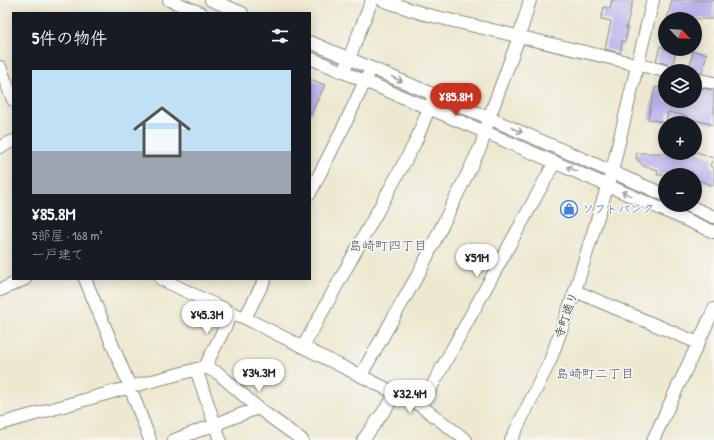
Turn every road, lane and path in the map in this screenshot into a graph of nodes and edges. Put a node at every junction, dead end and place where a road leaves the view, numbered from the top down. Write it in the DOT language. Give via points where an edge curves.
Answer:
graph roads {
  1 [pos="169,0"];
  2 [pos="211,0"];
  3 [pos="372,0"];
  4 [pos="382,0"];
  5 [pos="530,0"];
  6 [pos="653,0"];
  7 [pos="199,12"];
  8 [pos="240,12"];
  9 [pos="519,37"];
  10 [pos="311,42"];
  11 [pos="311,58"];
  12 [pos="349,59"];
  13 [pos="638,65"];
  14 [pos="0,68"];
  15 [pos="371,68"];
  16 [pos="658,69"];
  17 [pos="344,72"];
  18 [pos="702,80"];
  19 [pos="365,81"];
  20 [pos="714,83"];
  21 [pos="435,95"];
  22 [pos="12,98"];
  23 [pos="430,108"];
  24 [pos="489,118"];
  25 [pos="485,132"];
  26 [pos="12,141"];
  27 [pos="0,147"];
  28 [pos="555,162"];
  29 [pos="612,171"];
  30 [pos="608,185"];
  31 [pos="311,191"];
  32 [pos="658,192"];
  33 [pos="702,212"];
  34 [pos="714,217"];
  35 [pos="714,232"];
  36 [pos="23,280"];
  37 [pos="85,280"];
  38 [pos="163,280"];
  39 [pos="264,280"];
  40 [pos="0,290"];
  41 [pos="575,291"];
  42 [pos="232,314"];
  43 [pos="713,314"];
  44 [pos="245,318"];
  45 [pos="698,343"];
  46 [pos="303,347"];
  47 [pos="201,368"];
  48 [pos="361,375"];
  49 [pos="130,387"];
  50 [pos="397,394"];
  51 [pos="421,406"];
  52 [pos="258,408"];
  53 [pos="0,424"];
  54 [pos="214,424"];
  55 [pos="150,440"];
  56 [pos="174,440"];
  57 [pos="220,440"];
  58 [pos="302,440"];
  59 [pos="363,440"];
  60 [pos="466,440"];
  61 [pos="511,440"];
  62 [pos="653,440"];
  1 -- 7 [label="street"];
  2 -- 8 [label="street"];
  3 -- 12 [label="street"];
  4 -- 9 [label="street" via="424,14"];
  5 -- 9 [label="street"];
  6 -- 13 [label="street"];
  9 -- 13 [label="street"];
  9 -- 24 [label="street"];
  10 -- 12 [label="street"];
  11 -- 17 [label="street"];
  12 -- 15 [label="street"];
  12 -- 17 [label="street"];
  13 -- 16 [label="street"];
  13 -- 29 [label="street"];
  14 -- 22 [label="street"];
  15 -- 19 [label="street"];
  15 -- 21 [label="street, one-way"];
  17 -- 19 [label="street"];
  18 -- 20 [label="street"];
  19 -- 23 [label="street"];
  19 -- 31 [label="street"];
  21 -- 23 [label="street"];
  21 -- 24 [label="street"];
  23 -- 25 [label="street"];
  23 -- 46 [label="street" via="415,143"];
  24 -- 25 [label="street"];
  24 -- 29 [label="street, one-way"];
  25 -- 28 [label="street"];
  25 -- 48 [label="street" via="478,153 420,271"];
  26 -- 27 [label="street"];
  30 -- 28 [label="street, one-way"];
  28 -- 51 [label="street"];
  29 -- 30 [label="street, 寺町通り"];
  29 -- 32 [label="street"];
  35 -- 30 [label="street, one-way"];
  30 -- 41 [label="street, 寺町通り"];
  33 -- 34 [label="street"];
  36 -- 40 [label="street"];
  37 -- 49 [label="street"];
  38 -- 42 [label="street"];
  39 -- 44 [label="street"];
  41 -- 45 [label="street"];
  41 -- 61 [label="street, 寺町通り" via="550,361"];
  42 -- 44 [label="street"];
  42 -- 47 [label="street"];
  43 -- 45 [label="street"];
  44 -- 46 [label="street"];
  45 -- 62 [label="street"];
  46 -- 48 [label="street"];
  47 -- 49 [label="street"];
  47 -- 52 [label="street" via="218,373"];
  47 -- 54 [label="street"];
  48 -- 50 [label="street"];
  49 -- 53 [label="street"];
  49 -- 55 [label="street"];
  50 -- 51 [label="street"];
  50 -- 59 [label="street"];
  51 -- 60 [label="street"];
  52 -- 54 [label="street"];
  52 -- 58 [label="street"];
  54 -- 56 [label="street"];
  54 -- 57 [label="street"];
}
